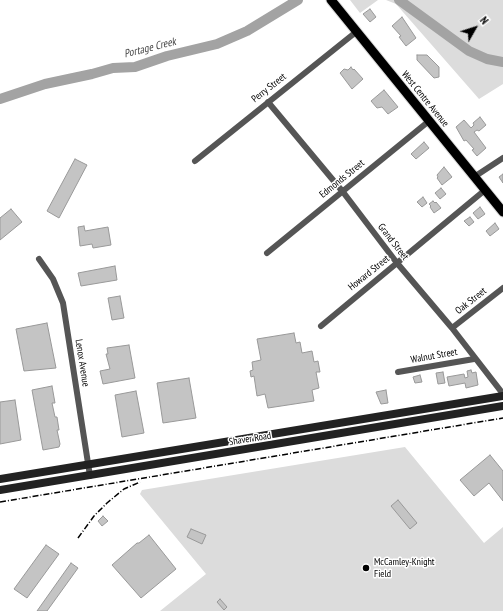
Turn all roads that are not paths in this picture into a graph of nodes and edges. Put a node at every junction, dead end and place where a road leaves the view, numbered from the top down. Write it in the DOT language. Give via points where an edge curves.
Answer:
graph roads {
  1 [pos="331,0"];
  2 [pos="356,32"];
  3 [pos="268,102"];
  4 [pos="429,121"];
  5 [pos="503,158"];
  6 [pos="195,161"];
  7 [pos="474,177"];
  8 [pos="485,190"];
  9 [pos="343,192"];
  10 [pos="503,212"];
  11 [pos="267,253"];
  12 [pos="39,259"];
  13 [pos="397,263"];
  14 [pos="503,288"];
  15 [pos="321,326"];
  16 [pos="452,328"];
  17 [pos="474,359"];
  18 [pos="398,372"];
  19 [pos="503,395"];
  20 [pos="503,406"];
  21 [pos="89,464"];
  22 [pos="90,476"];
  23 [pos="0,479"];
  24 [pos="0,490"];
  1 -- 2 [label="main road, West Centre Avenue"];
  2 -- 3 [label="street, Perry Street"];
  2 -- 4 [label="main road, West Centre Avenue"];
  3 -- 6 [label="street, Perry Street"];
  3 -- 9 [label="street, Grand Street"];
  4 -- 7 [label="main road, West Centre Avenue"];
  4 -- 9 [label="street, Edmonds Street"];
  5 -- 7 [label="street"];
  7 -- 8 [label="main road, West Centre Avenue"];
  8 -- 10 [label="main road, West Centre Avenue"];
  8 -- 13 [label="street, Howard Street"];
  9 -- 11 [label="street, Edmonds Street"];
  9 -- 13 [label="street, Grand Street"];
  12 -- 21 [label="street, Lenox Avenue" via="53,279 63,303"];
  13 -- 15 [label="street, Howard Street"];
  13 -- 16 [label="street, Grand Street"];
  14 -- 16 [label="street, Oak Street"];
  16 -- 17 [label="street, Grand Street"];
  17 -- 18 [label="street, Walnut Street"];
  17 -- 19 [label="street, Grand Street"];
  19 -- 21 [label="main road, Shaver Road"];
  20 -- 22 [label="main road, Shaver Road"];
  21 -- 22 [label="street, Lenox Avenue"];
  21 -- 23 [label="main road, Shaver Road"];
  22 -- 24 [label="main road, Shaver Road"];
}
